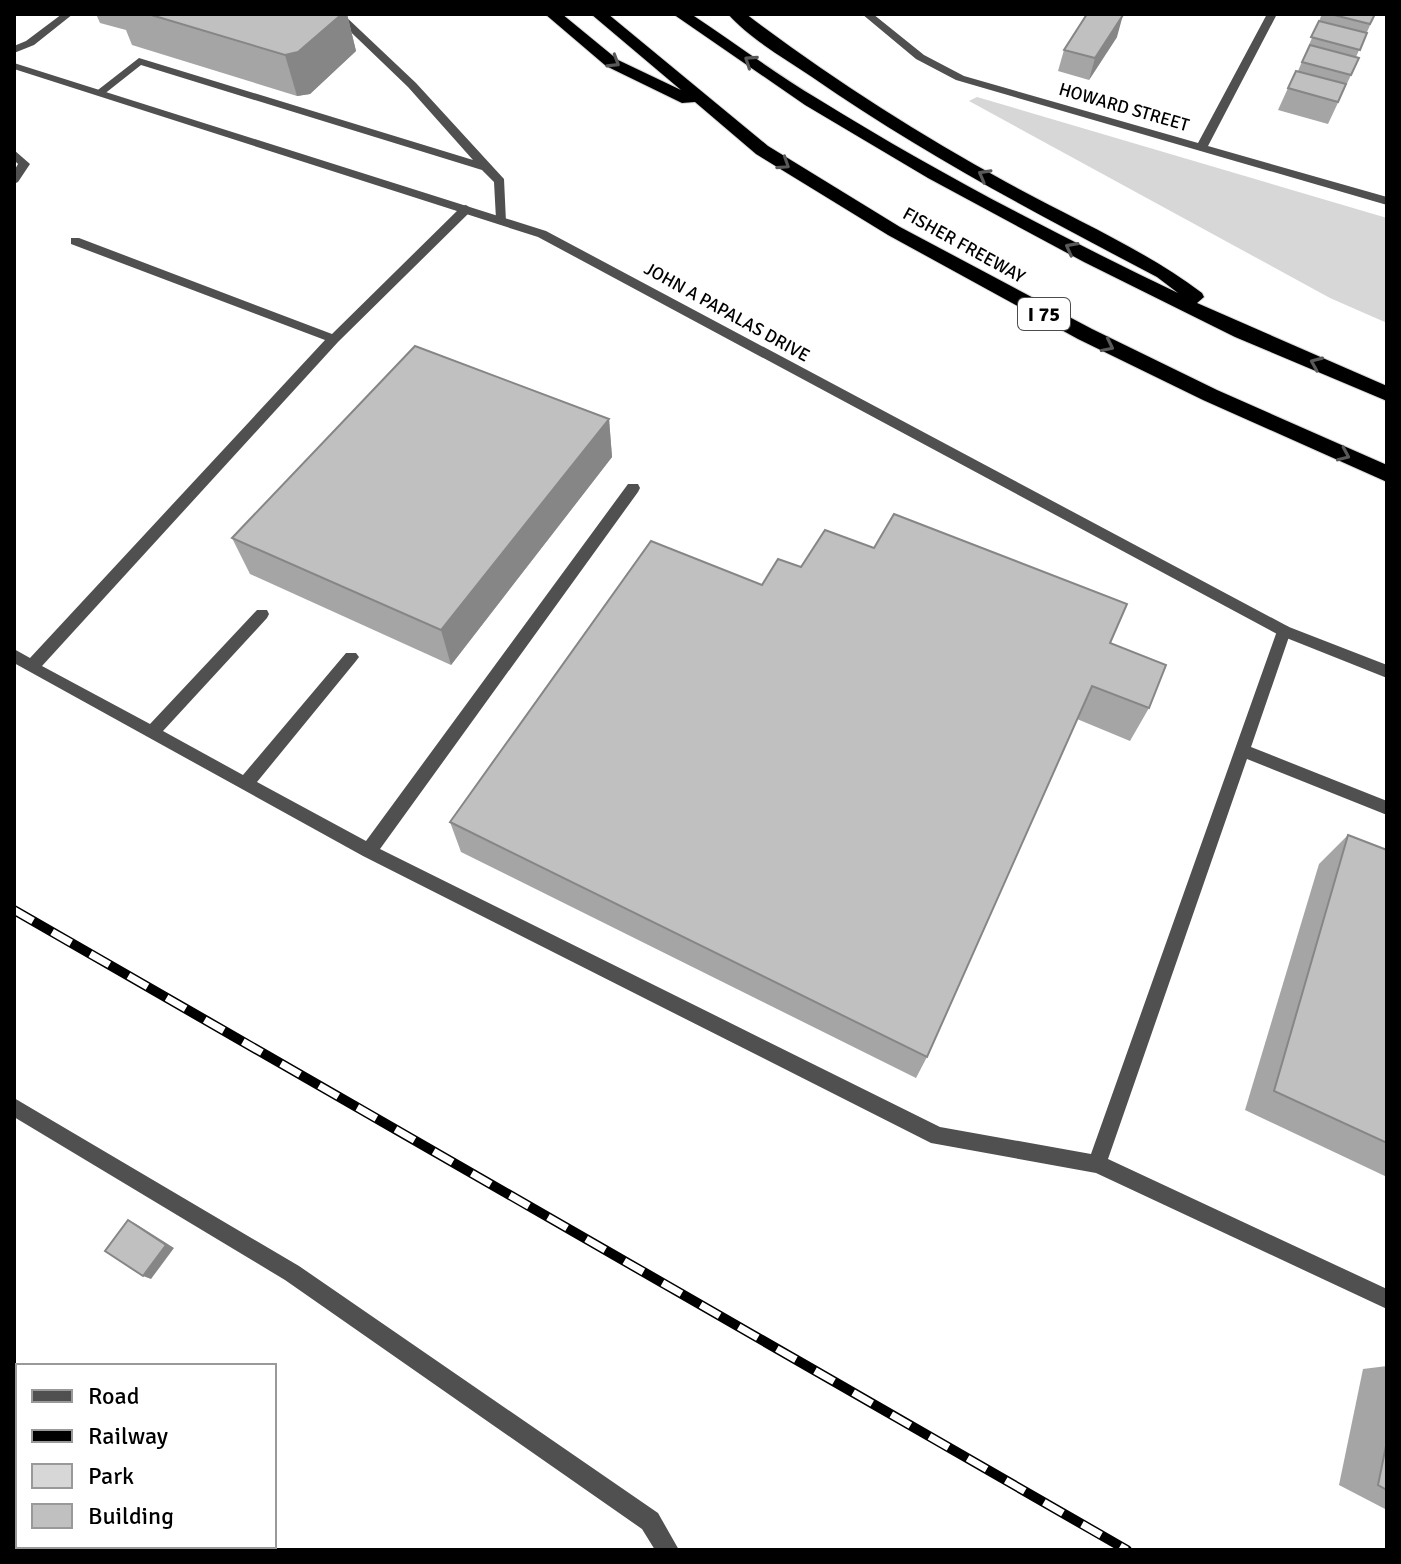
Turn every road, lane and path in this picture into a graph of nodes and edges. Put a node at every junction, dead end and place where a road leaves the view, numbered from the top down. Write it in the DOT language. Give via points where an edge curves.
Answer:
graph roads {
  1 [pos="68,14"];
  2 [pos="337,14"];
  3 [pos="553,14"];
  4 [pos="599,14"];
  5 [pos="681,14"];
  6 [pos="736,14"];
  7 [pos="867,14"];
  8 [pos="1272,14"];
  9 [pos="14,50"];
  10 [pos="14,66"];
  11 [pos="99,93"];
  12 [pos="722,117"];
  13 [pos="1201,148"];
  14 [pos="14,153"];
  15 [pos="486,168"];
  16 [pos="14,180"];
  17 [pos="1387,201"];
  18 [pos="466,209"];
  19 [pos="502,219"];
  20 [pos="75,241"];
  21 [pos="1242,332"];
  22 [pos="334,339"];
  23 [pos="1387,394"];
  24 [pos="1387,474"];
  25 [pos="633,488"];
  26 [pos="262,614"];
  27 [pos="1284,631"];
  28 [pos="14,655"];
  29 [pos="351,657"];
  30 [pos="31,667"];
  31 [pos="1387,672"];
  32 [pos="152,733"];
  33 [pos="1242,750"];
  34 [pos="245,784"];
  35 [pos="1387,808"];
  36 [pos="369,851"];
  37 [pos="14,1107"];
  38 [pos="1097,1164"];
  39 [pos="1387,1299"];
  40 [pos="668,1550"];
  1 -- 9 [label="street"];
  2 -- 15 [label="street" via="412,85"];
  3 -- 12 [label="highway, one-way" via="612,63"];
  4 -- 12 [label="highway, FISHER FREEWAY / I 75"];
  21 -- 5 [label="highway, one-way" via="934,174 811,102"];
  21 -- 6 [label="highway, one-way" via="1163,273 953,158"];
  7 -- 13 [label="street, HOWARD STREET" via="920,57 960,78"];
  8 -- 13 [label="street"];
  10 -- 11 [label="street, JOHN A PAPALAS DRIVE"];
  11 -- 15 [label="street" via="139,61"];
  11 -- 18 [label="street, JOHN A PAPALAS DRIVE"];
  12 -- 24 [label="highway, FISHER FREEWAY / I 75, one-way" via="810,181 998,290 1210,395"];
  13 -- 17 [label="street, HOWARD STREET"];
  14 -- 16 [label="street" via="24,164"];
  15 -- 19 [label="street" via="500,181"];
  18 -- 19 [label="street, JOHN A PAPALAS DRIVE"];
  18 -- 22 [label="street"];
  19 -- 27 [label="street, JOHN A PAPALAS DRIVE" via="580,252"];
  20 -- 22 [label="street"];
  23 -- 21 [label="highway, one-way"];
  22 -- 30 [label="street"];
  25 -- 36 [label="street"];
  26 -- 32 [label="street"];
  27 -- 31 [label="street, JOHN A PAPALAS DRIVE"];
  27 -- 33 [label="street"];
  28 -- 30 [label="street"];
  29 -- 34 [label="street"];
  30 -- 32 [label="street"];
  32 -- 34 [label="street"];
  33 -- 35 [label="street"];
  33 -- 38 [label="street"];
  34 -- 36 [label="street"];
  36 -- 38 [label="street" via="938,1136"];
  37 -- 40 [label="street" via="292,1273 650,1521"];
  38 -- 39 [label="street"];
}
